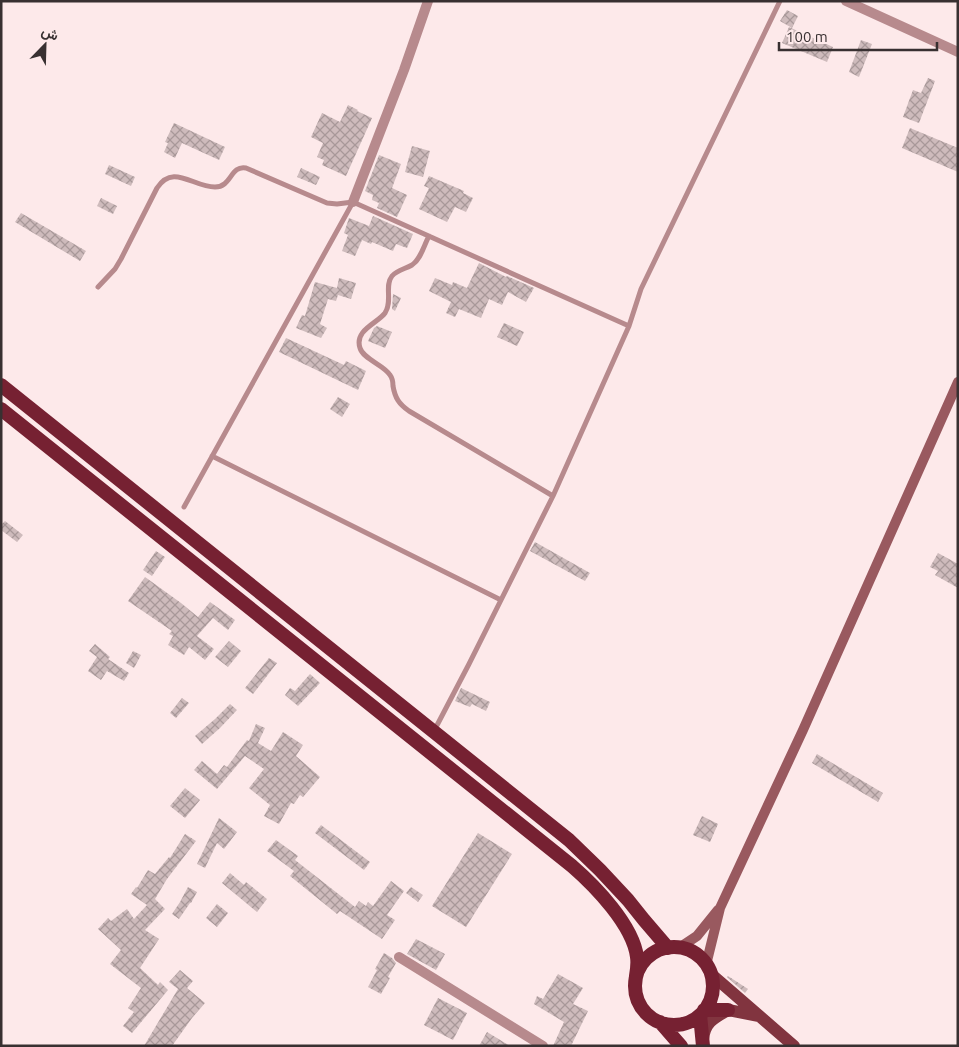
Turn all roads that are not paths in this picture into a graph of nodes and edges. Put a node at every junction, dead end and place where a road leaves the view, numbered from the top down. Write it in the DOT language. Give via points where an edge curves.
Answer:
graph roads {
  1 [pos="428,1"];
  2 [pos="780,1"];
  3 [pos="846,1"];
  4 [pos="958,52"];
  5 [pos="353,202"];
  6 [pos="428,236"];
  7 [pos="98,287"];
  8 [pos="629,326"];
  9 [pos="958,382"];
  10 [pos="1,385"];
  11 [pos="1,409"];
  12 [pos="212,456"];
  13 [pos="553,496"];
  14 [pos="184,507"];
  15 [pos="501,600"];
  16 [pos="434,732"];
  17 [pos="720,908"];
  18 [pos="674,948"];
  19 [pos="399,957"];
  20 [pos="709,970"];
  21 [pos="636,976"];
  22 [pos="728,1010"];
  23 [pos="702,1013"];
  24 [pos="761,1017"];
  25 [pos="660,1022"];
  26 [pos="703,1043"];
  27 [pos="543,1046"];
  28 [pos="681,1046"];
  29 [pos="794,1046"];
  1 -- 5 [label="street"];
  2 -- 8 [label="lane" via="642,289"];
  3 -- 4 [label="street"];
  5 -- 6 [label="lane"];
  5 -- 7 [label="lane" via="327,202 242,167 228,182 218,187 176,176 167,177 157,188 115,269"];
  5 -- 12 [label="lane"];
  6 -- 8 [label="lane"];
  6 -- 13 [label="lane" via="416,261 395,273 389,282 386,311 365,329 360,339 362,352 392,377 396,398 403,407"];
  8 -- 13 [label="lane"];
  9 -- 17 [label="main road"];
  10 -- 16 [label="highway"];
  11 -- 21 [label="highway" via="590,882 632,940 637,957"];
  12 -- 14 [label="lane"];
  12 -- 15 [label="lane"];
  13 -- 15 [label="lane"];
  15 -- 16 [label="lane"];
  16 -- 18 [label="highway" via="569,840"];
  17 -- 18 [label="main road" via="697,936"];
  17 -- 20 [label="main road"];
  18 -- 20 [label="highway" via="690,950"];
  18 -- 21 [label="highway" via="657,951 648,957"];
  19 -- 27 [label="street"];
  20 -- 23 [label="highway" via="713,987"];
  20 -- 24 [label="main road"];
  21 -- 25 [label="highway" via="637,998 642,1008"];
  22 -- 23 [label="highway"];
  22 -- 24 [label="main road"];
  22 -- 26 [label="main road" via="708,1024"];
  23 -- 25 [label="highway" via="681,1024"];
  23 -- 26 [label="highway"];
  24 -- 29 [label="main road"];
  25 -- 28 [label="highway"];
}
